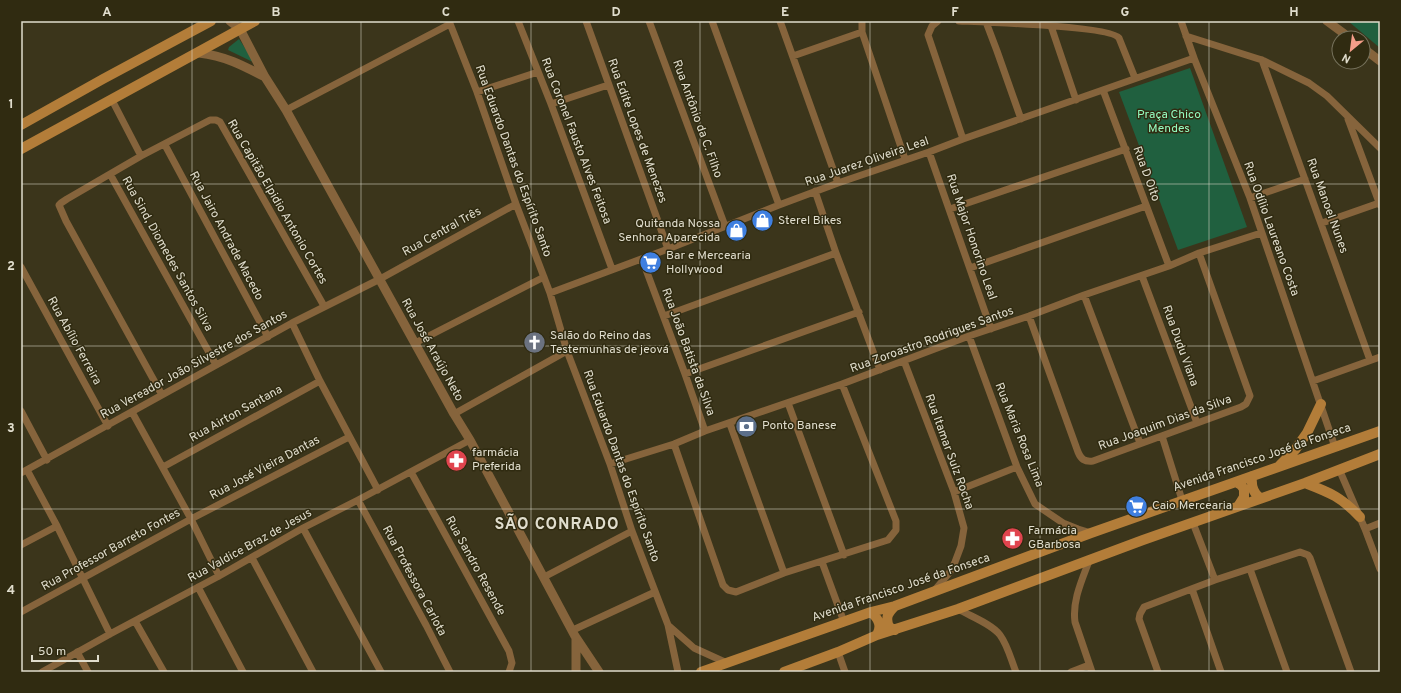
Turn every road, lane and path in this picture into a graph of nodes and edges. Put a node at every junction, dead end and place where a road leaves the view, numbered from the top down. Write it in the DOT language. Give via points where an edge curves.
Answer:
graph roads {
  1 [pos="211,21"];
  2 [pos="230,21"];
  3 [pos="255,21"];
  4 [pos="518,21"];
  5 [pos="586,21"];
  6 [pos="649,21"];
  7 [pos="712,21"];
  8 [pos="780,21"];
  9 [pos="862,21"];
  10 [pos="938,21"];
  11 [pos="959,21"];
  12 [pos="1182,21"];
  13 [pos="1327,21"];
  14 [pos="450,22"];
  15 [pos="986,22"];
  16 [pos="1021,23"];
  17 [pos="1051,26"];
  18 [pos="240,29"];
  19 [pos="1339,30"];
  20 [pos="862,32"];
  21 [pos="1186,36"];
  22 [pos="199,53"];
  23 [pos="1371,54"];
  24 [pos="793,56"];
  25 [pos="1194,58"];
  26 [pos="1262,60"];
  27 [pos="1380,61"];
  28 [pos="538,72"];
  29 [pos="265,77"];
  30 [pos="1135,78"];
  31 [pos="608,85"];
  32 [pos="1102,90"];
  33 [pos="477,92"];
  34 [pos="112,100"];
  35 [pos="1076,100"];
  36 [pos="551,104"];
  37 [pos="286,110"];
  38 [pos="1347,116"];
  39 [pos="1021,119"];
  40 [pos="21,125"];
  41 [pos="963,139"];
  42 [pos="165,145"];
  43 [pos="1380,148"];
  44 [pos="21,149"];
  45 [pos="1126,149"];
  46 [pos="930,152"];
  47 [pos="142,156"];
  48 [pos="905,159"];
  49 [pos="110,174"];
  50 [pos="1305,179"];
  51 [pos="838,183"];
  52 [pos="815,191"];
  53 [pos="1250,198"];
  54 [pos="516,204"];
  55 [pos="1380,204"];
  56 [pos="779,205"];
  57 [pos="1146,206"];
  58 [pos="950,210"];
  59 [pos="1322,223"];
  60 [pos="724,226"];
  61 [pos="1261,233"];
  62 [pos="668,249"];
  63 [pos="836,252"];
  64 [pos="1199,253"];
  65 [pos="642,259"];
  66 [pos="1169,266"];
  67 [pos="21,267"];
  68 [pos="970,268"];
  69 [pos="612,269"];
  70 [pos="1142,276"];
  71 [pos="544,277"];
  72 [pos="380,279"];
  73 [pos="550,293"];
  74 [pos="1084,296"];
  75 [pos="324,306"];
  76 [pos="859,312"];
  77 [pos="664,316"];
  78 [pos="1029,316"];
  79 [pos="292,323"];
  80 [pos="991,329"];
  81 [pos="969,336"];
  82 [pos="268,337"];
  83 [pos="415,343"];
  84 [pos="568,351"];
  85 [pos="1380,357"];
  86 [pos="1370,360"];
  87 [pos="904,361"];
  88 [pos="216,365"];
  89 [pos="880,370"];
  90 [pos="685,374"];
  91 [pos="320,381"];
  92 [pos="1313,381"];
  93 [pos="842,384"];
  94 [pos="162,395"];
  95 [pos="788,403"];
  96 [pos="1321,404"];
  97 [pos="21,411"];
  98 [pos="132,412"];
  99 [pos="454,414"];
  100 [pos="1196,423"];
  101 [pos="730,424"];
  102 [pos="108,426"];
  103 [pos="1380,430"];
  104 [pos="706,431"];
  105 [pos="349,436"];
  106 [pos="1162,436"];
  107 [pos="470,440"];
  108 [pos="1140,443"];
  109 [pos="674,444"];
  110 [pos="1335,447"];
  111 [pos="1380,454"];
  112 [pos="47,460"];
  113 [pos="610,464"];
  114 [pos="163,467"];
  115 [pos="1017,467"];
  116 [pos="1277,468"];
  117 [pos="1339,469"];
  118 [pos="24,472"];
  119 [pos="411,472"];
  120 [pos="1252,476"];
  121 [pos="1236,482"];
  122 [pos="1305,483"];
  123 [pos="378,490"];
  124 [pos="954,492"];
  125 [pos="1260,498"];
  126 [pos="358,500"];
  127 [pos="1182,500"];
  128 [pos="1239,505"];
  129 [pos="1360,518"];
  130 [pos="191,519"];
  131 [pos="1193,523"];
  132 [pos="1380,523"];
  133 [pos="57,526"];
  134 [pos="303,528"];
  135 [pos="1365,529"];
  136 [pos="632,531"];
  137 [pos="1091,533"];
  138 [pos="21,545"];
  139 [pos="844,555"];
  140 [pos="252,558"];
  141 [pos="1089,561"];
  142 [pos="822,562"];
  143 [pos="1250,569"];
  144 [pos="1380,569"];
  145 [pos="784,573"];
  146 [pos="219,576"];
  147 [pos="544,577"];
  148 [pos="82,578"];
  149 [pos="1215,580"];
  150 [pos="198,587"];
  151 [pos="1192,589"];
  152 [pos="934,591"];
  153 [pos="655,592"];
  154 [pos="895,606"];
  155 [pos="958,609"];
  156 [pos="21,612"];
  157 [pos="871,612"];
  158 [pos="135,621"];
  159 [pos="844,622"];
  160 [pos="668,625"];
  161 [pos="895,630"];
  162 [pos="574,633"];
  163 [pos="110,634"];
  164 [pos="877,635"];
  165 [pos="77,652"];
  166 [pos="838,652"];
  167 [pos="727,663"];
  168 [pos="1091,668"];
  169 [pos="42,672"];
  170 [pos="88,672"];
  171 [pos="164,672"];
  172 [pos="243,672"];
  173 [pos="313,672"];
  174 [pos="381,672"];
  175 [pos="450,672"];
  176 [pos="509,672"];
  177 [pos="576,672"];
  178 [pos="599,672"];
  179 [pos="678,672"];
  180 [pos="701,672"];
  181 [pos="784,672"];
  182 [pos="845,672"];
  183 [pos="1016,672"];
  184 [pos="1071,672"];
  185 [pos="1158,672"];
  186 [pos="1221,672"];
  187 [pos="1287,672"];
  188 [pos="1351,672"];
  1 -- 40 [label="main road"];
  2 -- 18 [label="street"];
  3 -- 18 [label="main road"];
  4 -- 28 [label="street, Rua Coronel Fausto Alves Feitosa"];
  5 -- 31 [label="street, Rua Edite Lopes de Menezes"];
  6 -- 60 [label="street, Rua Antônio da C. Filho"];
  7 -- 56 [label="street"];
  8 -- 24 [label="street"];
  9 -- 20 [label="street"];
  10 -- 41 [label="street" via="928,35"];
  11 -- 15 [label="street"];
  12 -- 21 [label="street, Rua Odílio Laureano Costa"];
  13 -- 19 [label="street"];
  14 -- 33 [label="street, Rua Eduardo Dantas do Espírito Santo"];
  14 -- 37 [label="street"];
  15 -- 16 [label="street"];
  15 -- 39 [label="street"];
  16 -- 17 [label="street"];
  17 -- 30 [label="street" via="1117,35"];
  17 -- 35 [label="street"];
  18 -- 22 [label="main road"];
  18 -- 29 [label="street, Rua José Araújo Neto"];
  20 -- 24 [label="street"];
  20 -- 48 [label="street"];
  21 -- 25 [label="street, Rua Odílio Laureano Costa"];
  21 -- 26 [label="street"];
  22 -- 29 [label="street" via="229,59"];
  22 -- 34 [label="main road"];
  23 -- 27 [label="street"];
  24 -- 51 [label="street"];
  25 -- 30 [label="street, Rua Juarez Oliveira Leal"];
  25 -- 53 [label="street, Rua Odílio Laureano Costa"];
  26 -- 38 [label="street" via="1316,88"];
  26 -- 50 [label="street, Rua Manoel Nunes"];
  28 -- 33 [label="street"];
  28 -- 36 [label="street, Rua Coronel Fausto Alves Feitosa"];
  29 -- 37 [label="street, Rua José Araújo Neto"];
  30 -- 32 [label="street, Rua Juarez Oliveira Leal"];
  31 -- 36 [label="street"];
  31 -- 62 [label="street, Rua Edite Lopes de Menezes"];
  32 -- 35 [label="street, Rua Juarez Oliveira Leal"];
  32 -- 45 [label="street, Rua D Oito"];
  33 -- 54 [label="street, Rua Eduardo Dantas do Espírito Santo"];
  34 -- 44 [label="main road"];
  34 -- 47 [label="street"];
  35 -- 39 [label="street, Rua Juarez Oliveira Leal"];
  36 -- 69 [label="street, Rua Coronel Fausto Alves Feitosa"];
  37 -- 72 [label="street, Rua José Araújo Neto"];
  38 -- 43 [label="street"];
  38 -- 55 [label="street"];
  39 -- 41 [label="street, Rua Juarez Oliveira Leal"];
  41 -- 46 [label="street, Rua Juarez Oliveira Leal"];
  42 -- 47 [label="street, Rua Capitão Elpidio Antonio Cortes"];
  42 -- 75 [label="street, Rua Capitão Elpidio Antonio Cortes" via="210,120 220,122"];
  42 -- 82 [label="street, Rua Jairo Andrade Macedo"];
  45 -- 57 [label="street, Rua D Oito"];
  45 -- 58 [label="street"];
  46 -- 48 [label="street, Rua Juarez Oliveira Leal"];
  46 -- 58 [label="street, Rua Major Honorino Leal"];
  47 -- 49 [label="street, Rua Capitão Elpidio Antonio Cortes"];
  48 -- 51 [label="street, Rua Juarez Oliveira Leal"];
  49 -- 88 [label="street, Rua Sind, Diomedes Santos Silva"];
  49 -- 94 [label="street, Rua Capitão Elpidio Antonio Cortes" via="61,203 59,207"];
  50 -- 53 [label="street"];
  50 -- 59 [label="street, Rua Manoel Nunes"];
  51 -- 52 [label="street, Rua Juarez Oliveira Leal"];
  52 -- 56 [label="street, Rua Juarez Oliveira Leal"];
  52 -- 63 [label="street"];
  53 -- 61 [label="street, Rua Odílio Laureano Costa"];
  54 -- 71 [label="street, Rua Eduardo Dantas do Espírito Santo"];
  54 -- 72 [label="street, Rua Central Três"];
  55 -- 59 [label="street"];
  56 -- 60 [label="street, Rua Juarez Oliveira Leal"];
  57 -- 66 [label="street, Rua D Oito"];
  57 -- 68 [label="street"];
  58 -- 68 [label="street, Rua Major Honorino Leal"];
  59 -- 86 [label="street, Rua Manoel Nunes"];
  60 -- 62 [label="street, Rua Juarez Oliveira Leal"];
  61 -- 64 [label="street, Rua Zoroastro Rodrigues Santos"];
  61 -- 92 [label="street, Rua Odílio Laureano Costa"];
  62 -- 65 [label="street, Rua Juarez Oliveira Leal"];
  63 -- 76 [label="street"];
  63 -- 77 [label="street"];
  64 -- 66 [label="street, Rua Zoroastro Rodrigues Santos"];
  64 -- 100 [label="street, Rua Joaquim Dias da Silva" via="1250,396 1246,404"];
  65 -- 69 [label="street, Rua Juarez Oliveira Leal"];
  65 -- 77 [label="street, Rua João Batista da Silva"];
  66 -- 70 [label="street, Rua Zoroastro Rodrigues Santos"];
  67 -- 102 [label="street, Rua Abílio Ferreira"];
  68 -- 80 [label="street, Rua Major Honorino Leal"];
  69 -- 73 [label="street, Rua Juarez Oliveira Leal"];
  70 -- 74 [label="street, Rua Zoroastro Rodrigues Santos"];
  70 -- 100 [label="street, Rua Dudu Viana"];
  71 -- 73 [label="street, Rua Eduardo Dantas do Espírito Santo"];
  71 -- 83 [label="street"];
  72 -- 75 [label="street, Rua Vereador João Silvestre dos Santos"];
  72 -- 83 [label="street, Rua José Araújo Neto"];
  73 -- 84 [label="street, Rua Eduardo Dantas do Espírito Santo"];
  74 -- 78 [label="street, Rua Zoroastro Rodrigues Santos"];
  74 -- 108 [label="street"];
  75 -- 79 [label="street, Rua Vereador João Silvestre dos Santos"];
  76 -- 89 [label="street"];
  76 -- 90 [label="street"];
  77 -- 90 [label="street, Rua João Batista da Silva"];
  78 -- 80 [label="street, Rua Zoroastro Rodrigues Santos"];
  78 -- 108 [label="street, Rua Joaquim Dias da Silva" via="1081,459 1093,461"];
  79 -- 82 [label="street, Rua Vereador João Silvestre dos Santos"];
  79 -- 91 [label="street"];
  80 -- 81 [label="street, Rua Zoroastro Rodrigues Santos"];
  81 -- 87 [label="street, Rua Zoroastro Rodrigues Santos"];
  81 -- 115 [label="street, Rua Maria Rosa Lima"];
  82 -- 88 [label="street, Rua Vereador João Silvestre dos Santos"];
  83 -- 99 [label="street, Rua José Araújo Neto"];
  84 -- 99 [label="street"];
  84 -- 113 [label="street, Rua Eduardo Dantas do Espírito Santo"];
  85 -- 86 [label="street"];
  86 -- 92 [label="street"];
  87 -- 89 [label="street, Rua Zoroastro Rodrigues Santos"];
  87 -- 124 [label="street, Rua Itamar Sulz Rocha"];
  88 -- 94 [label="street, Rua Vereador João Silvestre dos Santos"];
  89 -- 93 [label="street, Rua Zoroastro Rodrigues Santos"];
  90 -- 104 [label="street, Rua João Batista da Silva"];
  91 -- 105 [label="street"];
  91 -- 114 [label="street, Rua Airton Santana"];
  92 -- 96 [label="street, Rua Odílio Laureano Costa"];
  93 -- 95 [label="street, Rua Zoroastro Rodrigues Santos"];
  93 -- 139 [label="street" via="897,525 894,534 888,540"];
  94 -- 98 [label="street, Rua Vereador João Silvestre dos Santos"];
  95 -- 101 [label="street, Rua Zoroastro Rodrigues Santos"];
  95 -- 139 [label="street"];
  96 -- 110 [label="street, Rua Odílio Laureano Costa"];
  96 -- 116 [label="main road" via="1299,445"];
  97 -- 112 [label="street"];
  98 -- 102 [label="street, Rua Vereador João Silvestre dos Santos"];
  98 -- 114 [label="street"];
  99 -- 107 [label="street, Rua José Araújo Neto"];
  100 -- 106 [label="street, Rua Joaquim Dias da Silva"];
  101 -- 104 [label="street, Rua Zoroastro Rodrigues Santos"];
  101 -- 145 [label="street"];
  102 -- 112 [label="street, Rua Vereador João Silvestre dos Santos"];
  103 -- 110 [label="main road, Avenida Francisco José da Fonseca"];
  104 -- 109 [label="street, Rua Zoroastro Rodrigues Santos"];
  105 -- 123 [label="street"];
  105 -- 130 [label="street, Rua José Vieira Dantas"];
  106 -- 108 [label="street, Rua Joaquim Dias da Silva"];
  106 -- 127 [label="street"];
  107 -- 119 [label="street, Rua Valdice Braz de Jesus"];
  107 -- 147 [label="street, Rua José Araújo Neto"];
  109 -- 113 [label="street, Rua Zoroastro Rodrigues Santos"];
  109 -- 145 [label="street" via="726,588 736,592"];
  110 -- 116 [label="main road, Avenida Francisco José da Fonseca"];
  111 -- 117 [label="main road"];
  112 -- 118 [label="street, Rua Vereador João Silvestre dos Santos"];
  113 -- 136 [label="street, Rua Eduardo Dantas do Espírito Santo"];
  114 -- 130 [label="street"];
  115 -- 124 [label="street"];
  115 -- 137 [label="street, Rua Maria Rosa Lima" via="1038,507 1070,526"];
  116 -- 120 [label="main road, Avenida Francisco José da Fonseca"];
  117 -- 122 [label="main road"];
  117 -- 129 [label="street"];
  118 -- 133 [label="street"];
  119 -- 123 [label="street, Rua Valdice Braz de Jesus"];
  119 -- 176 [label="street, Rua Sandro Resende" via="509,651 512,658"];
  120 -- 121 [label="main road, Avenida Francisco José da Fonseca"];
  120 -- 125 [label="main road" via="1253,489"];
  121 -- 127 [label="main road, Avenida Francisco José da Fonseca"];
  121 -- 128 [label="main road" via="1244,489 1244,497"];
  122 -- 125 [label="main road"];
  122 -- 129 [label="main road" via="1342,500"];
  123 -- 126 [label="street, Rua Valdice Braz de Jesus"];
  124 -- 152 [label="street, Rua Itamar Sulz Rocha" via="964,528 963,538 950,572"];
  125 -- 128 [label="main road"];
  126 -- 134 [label="street, Rua Valdice Braz de Jesus"];
  126 -- 175 [label="street, Rua Professora Carlota"];
  127 -- 137 [label="main road, Avenida Francisco José da Fonseca"];
  128 -- 131 [label="main road"];
  129 -- 135 [label="street"];
  130 -- 146 [label="street"];
  130 -- 148 [label="street, Rua Professor Barreto Fontes"];
  131 -- 141 [label="main road"];
  131 -- 149 [label="street"];
  132 -- 135 [label="street"];
  133 -- 138 [label="street"];
  133 -- 148 [label="street"];
  134 -- 140 [label="street, Rua Valdice Braz de Jesus"];
  134 -- 174 [label="street"];
  135 -- 144 [label="street"];
  136 -- 147 [label="street"];
  136 -- 153 [label="street, Rua Eduardo Dantas do Espírito Santo"];
  137 -- 152 [label="main road, Avenida Francisco José da Fonseca"];
  139 -- 142 [label="street"];
  140 -- 146 [label="street, Rua Valdice Braz de Jesus"];
  140 -- 173 [label="street"];
  141 -- 155 [label="main road"];
  141 -- 168 [label="street" via="1078,592 1074,615"];
  142 -- 145 [label="street"];
  142 -- 159 [label="street"];
  143 -- 149 [label="street"];
  143 -- 187 [label="street"];
  143 -- 188 [label="street" via="1300,552 1308,554"];
  146 -- 150 [label="street, Rua Valdice Braz de Jesus"];
  147 -- 162 [label="street, Rua José Araújo Neto"];
  148 -- 156 [label="street, Rua Professor Barreto Fontes"];
  148 -- 163 [label="street"];
  149 -- 151 [label="street"];
  150 -- 158 [label="street, Rua Valdice Braz de Jesus"];
  150 -- 172 [label="street"];
  151 -- 185 [label="street" via="1144,607 1140,614 1139,619"];
  151 -- 186 [label="street"];
  152 -- 154 [label="main road, Avenida Francisco José da Fonseca"];
  153 -- 160 [label="street, Rua Eduardo Dantas do Espírito Santo"];
  153 -- 162 [label="street"];
  154 -- 157 [label="main road, Avenida Francisco José da Fonseca"];
  154 -- 161 [label="main road" via="887,618 889,627"];
  155 -- 161 [label="main road"];
  155 -- 183 [label="street" via="1000,634"];
  157 -- 159 [label="main road, Avenida Francisco José da Fonseca"];
  157 -- 164 [label="main road" via="879,621"];
  158 -- 163 [label="street, Rua Valdice Braz de Jesus"];
  158 -- 171 [label="street"];
  159 -- 167 [label="main road, Avenida Francisco José da Fonseca"];
  160 -- 167 [label="street, Rua Eduardo Dantas do Espírito Santo" via="694,648"];
  160 -- 179 [label="street"];
  161 -- 164 [label="main road"];
  162 -- 177 [label="street"];
  162 -- 178 [label="street, Rua José Araújo Neto"];
  163 -- 165 [label="street, Rua Valdice Braz de Jesus"];
  164 -- 166 [label="main road"];
  165 -- 169 [label="street, Rua Valdice Braz de Jesus"];
  165 -- 170 [label="street"];
  166 -- 181 [label="main road"];
  166 -- 182 [label="street"];
  167 -- 180 [label="main road, Avenida Francisco José da Fonseca"];
  168 -- 184 [label="street"];
}
